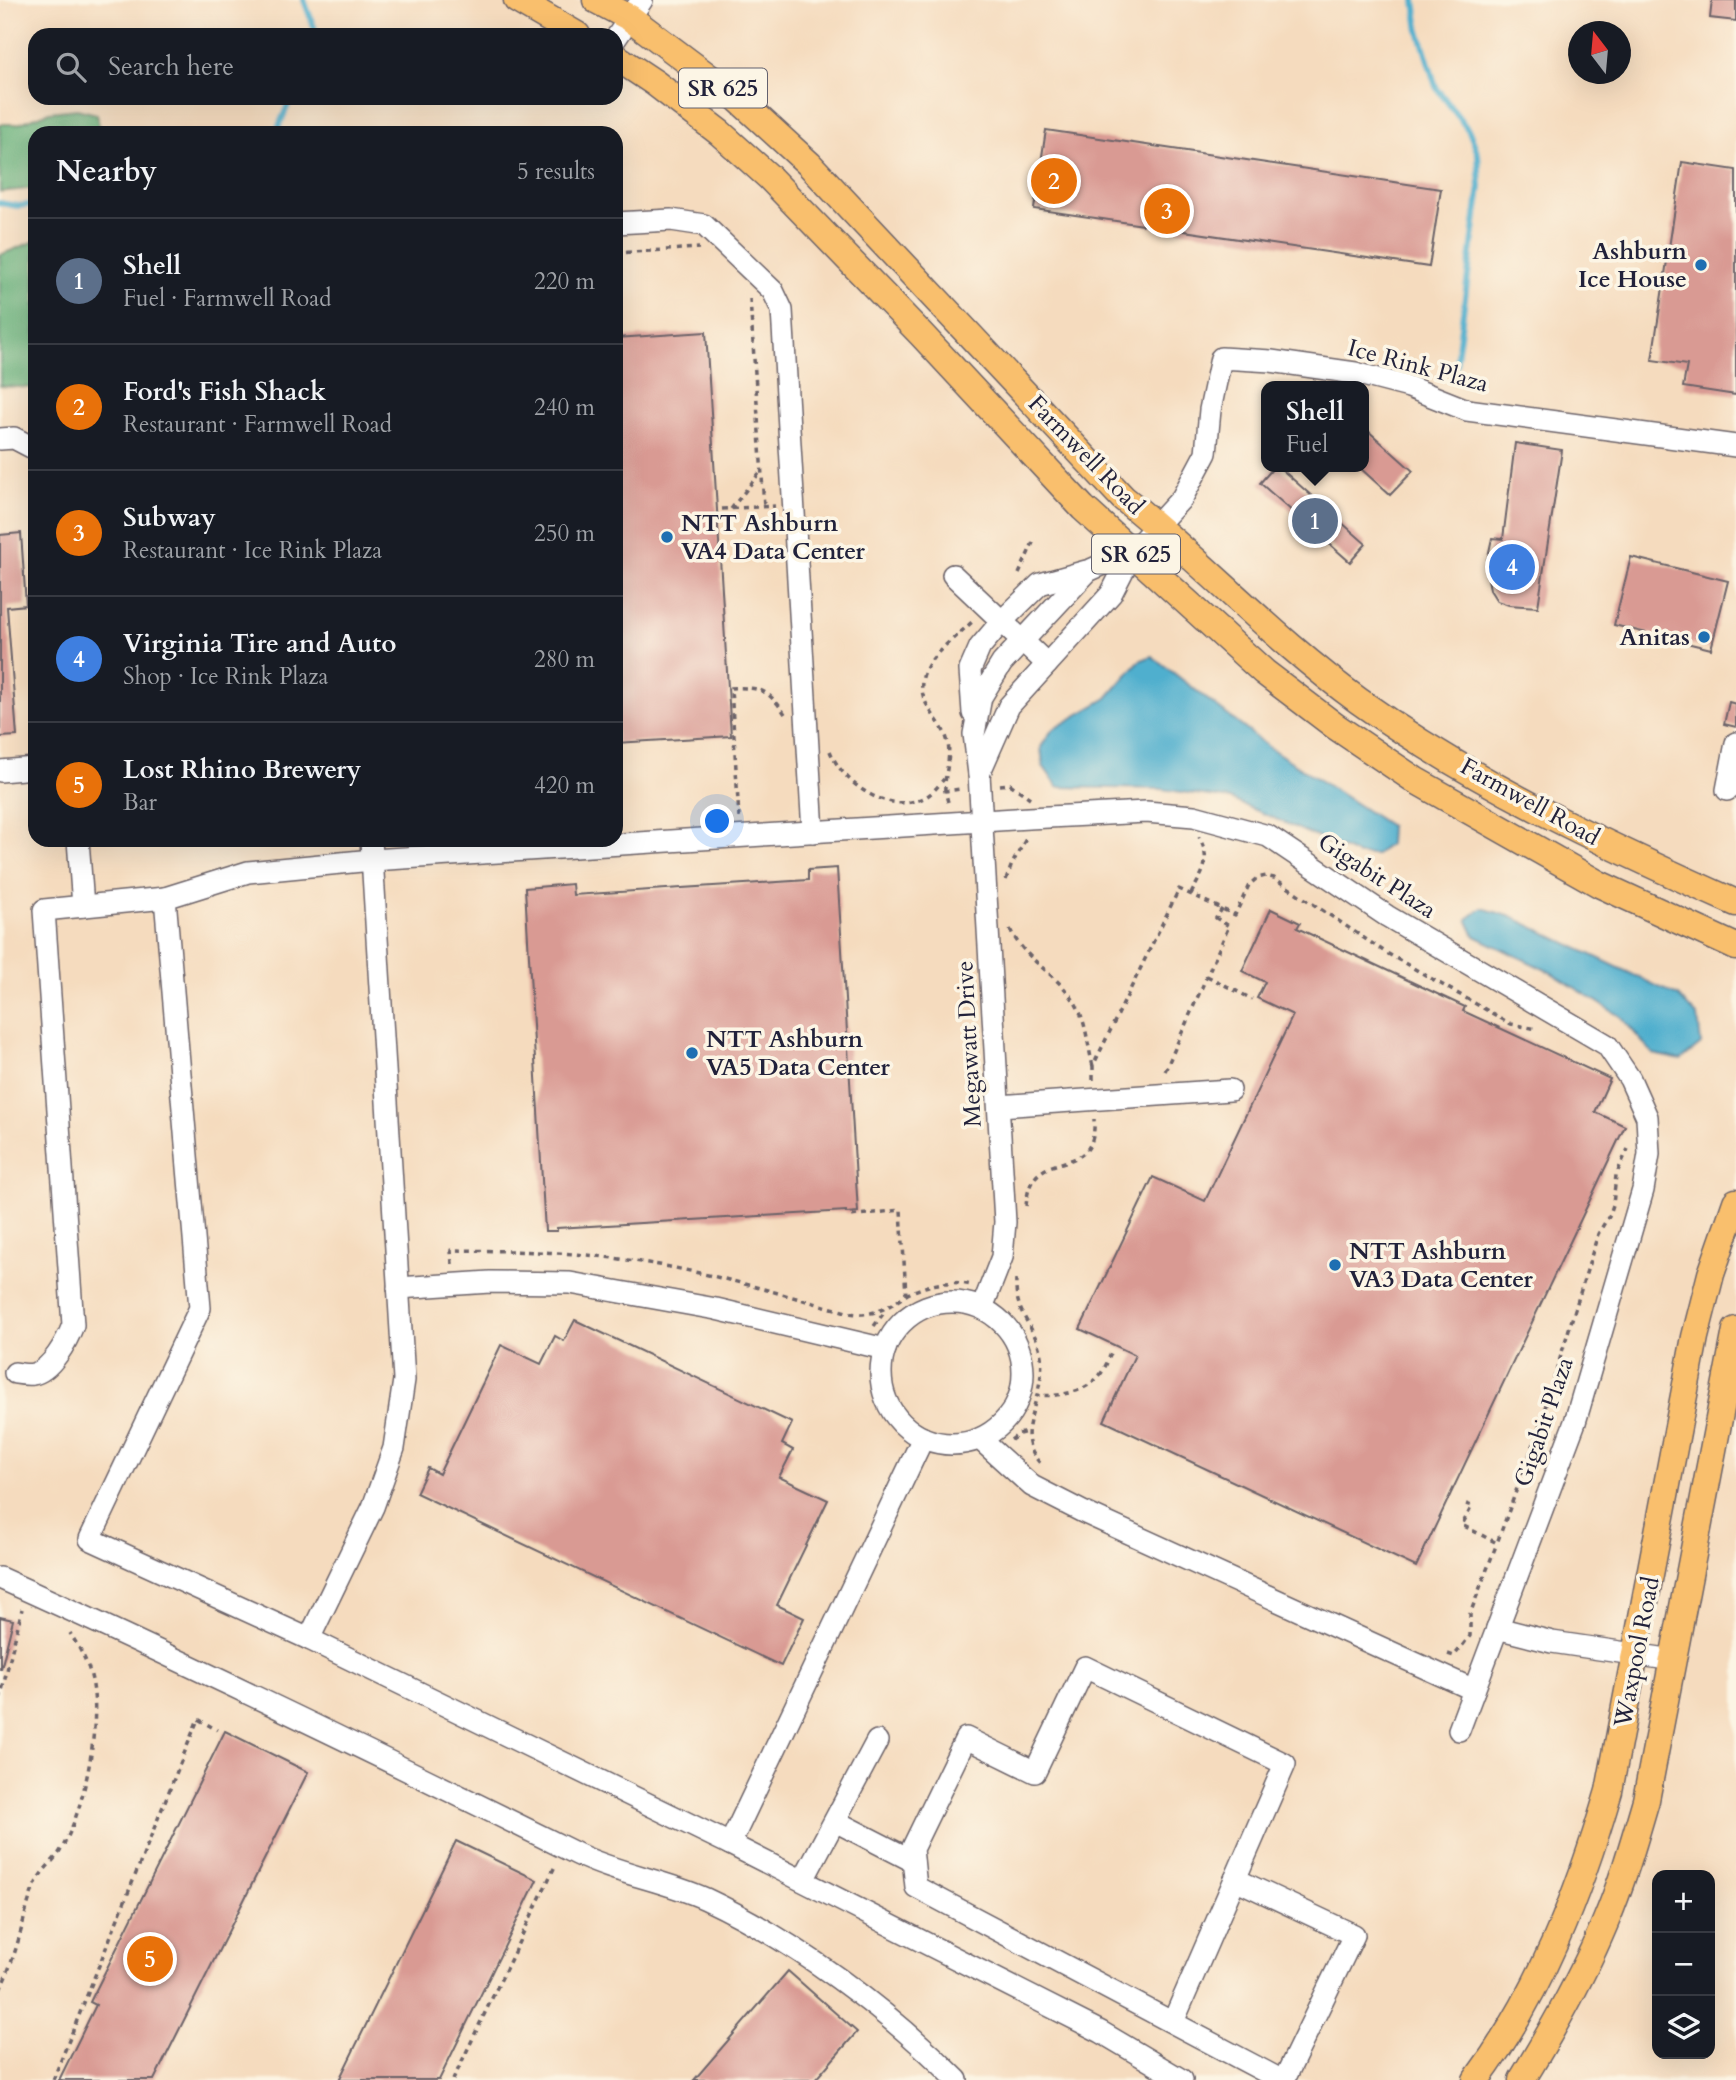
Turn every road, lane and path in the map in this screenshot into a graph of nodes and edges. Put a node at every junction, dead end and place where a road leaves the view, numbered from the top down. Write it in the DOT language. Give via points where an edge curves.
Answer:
graph roads {
  1 [pos="517,0"];
  2 [pos="596,0"];
  3 [pos="629,19"];
  4 [pos="566,28"];
  5 [pos="623,62"];
  6 [pos="623,223"];
  7 [pos="707,247"];
  8 [pos="623,253"];
  9 [pos="750,288"];
  10 [pos="0,439"];
  11 [pos="28,445"];
  12 [pos="1736,446"];
  13 [pos="762,470"];
  14 [pos="794,504"];
  15 [pos="764,506"];
  16 [pos="722,509"];
  17 [pos="731,509"];
  18 [pos="1156,525"];
  19 [pos="1133,551"];
  20 [pos="1088,571"];
  21 [pos="953,575"];
  22 [pos="1002,621"];
  23 [pos="1023,641"];
  24 [pos="1047,664"];
  25 [pos="974,734"];
  26 [pos="825,740"];
  27 [pos="1736,743"];
  28 [pos="28,769"];
  29 [pos="0,771"];
  30 [pos="944,779"];
  31 [pos="979,781"];
  32 [pos="1727,790"];
  33 [pos="952,823"];
  34 [pos="1027,829"];
  35 [pos="982,830"];
  36 [pos="813,832"];
  37 [pos="1191,832"];
  38 [pos="623,840"];
  39 [pos="79,847"];
  40 [pos="446,847"];
  41 [pos="372,850"];
  42 [pos="1005,885"];
  43 [pos="1191,895"];
  44 [pos="165,898"];
  45 [pos="1736,903"];
  46 [pos="83,906"];
  47 [pos="1222,909"];
  48 [pos="1008,924"];
  49 [pos="1736,947"];
  50 [pos="1207,976"];
  51 [pos="1252,999"];
  52 [pos="1546,1031"];
  53 [pos="1093,1066"];
  54 [pos="1165,1071"];
  55 [pos="1230,1090"];
  56 [pos="1093,1099"];
  57 [pos="999,1106"];
  58 [pos="1630,1144"];
  59 [pos="1736,1202"];
  60 [pos="1026,1214"];
  61 [pos="849,1216"];
  62 [pos="452,1268"];
  63 [pos="1016,1273"];
  64 [pos="398,1287"];
  65 [pos="905,1295"];
  66 [pos="985,1300"];
  67 [pos="1018,1302"];
  68 [pos="1736,1330"];
  69 [pos="885,1349"];
  70 [pos="1112,1352"];
  71 [pos="15,1373"];
  72 [pos="1037,1395"];
  73 [pos="923,1438"];
  74 [pos="980,1439"];
  75 [pos="1049,1471"];
  76 [pos="1466,1504"];
  77 [pos="1497,1543"];
  78 [pos="0,1578"];
  79 [pos="27,1590"];
  80 [pos="52,1602"];
  81 [pos="1497,1628"];
  82 [pos="309,1639"];
  83 [pos="1447,1654"];
  84 [pos="1636,1654"];
  85 [pos="1674,1660"];
  86 [pos="1474,1690"];
  87 [pos="0,1699"];
  88 [pos="217,1730"];
  89 [pos="1459,1730"];
  90 [pos="877,1741"];
  91 [pos="835,1821"];
  92 [pos="730,1844"];
  93 [pos="564,1847"];
  94 [pos="913,1861"];
  95 [pos="1235,1879"];
  96 [pos="803,1880"];
  97 [pos="0,1990"];
  98 [pos="1173,2022"];
  99 [pos="942,2075"];
  100 [pos="53,2080"];
  101 [pos="453,2080"];
  102 [pos="1182,2080"];
  103 [pos="1283,2080"];
  104 [pos="1476,2080"];
  105 [pos="1523,2080"];
  1 -- 4 [label="main road"];
  2 -- 3 [label="main road, Farmwell Road / SR 625"];
  3 -- 18 [label="main road, Farmwell Road / SR 625" via="738,99 809,164 1123,498"];
  5 -- 19 [label="main road, Farmwell Road / SR 625" via="720,133 769,177 1083,508"];
  6 -- 14 [label="street" via="671,220 704,225 773,291 782,310"];
  7 -- 8 [label="path"];
  9 -- 13 [label="path"];
  10 -- 11 [label="street" via="14,438"];
  12 -- 18 [label="street, Ice Rink Plaza" via="1467,410 1409,387 1355,373 1221,358 1206,453 1182,498"];
  13 -- 15 [label="path"];
  13 -- 17 [label="path"];
  14 -- 15 [label="path"];
  14 -- 36 [label="street"];
  15 -- 17 [label="path"];
  16 -- 17 [label="path"];
  18 -- 19 [label="street, Ice Rink Plaza"];
  18 -- 45 [label="main road, Farmwell Road / SR 625" via="1288,644 1359,701 1428,746 1595,839"];
  19 -- 20 [label="street"];
  19 -- 24 [label="street" via="1111,594"];
  19 -- 49 [label="main road, Farmwell Road / SR 625" via="1264,672 1415,780 1600,884"];
  20 -- 22 [label="street" via="1040,584"];
  20 -- 23 [label="street"];
  21 -- 22 [label="street"];
  22 -- 23 [label="street"];
  22 -- 25 [label="street" via="970,670"];
  23 -- 24 [label="street"];
  23 -- 25 [label="street" via="1002,663 981,697"];
  24 -- 31 [label="street" via="1009,706"];
  25 -- 31 [label="street, Megawatt Drive"];
  26 -- 30 [label="path" via="835,764 853,785 878,799 922,799"];
  27 -- 32 [label="street"];
  28 -- 29 [label="street"];
  31 -- 33 [label="path" via="945,791"];
  31 -- 34 [label="path" via="1010,784 1030,799"];
  31 -- 35 [label="street, Megawatt Drive"];
  33 -- 35 [label="street, Gigabit Plaza"];
  33 -- 36 [label="street, Gigabit Plaza"];
  34 -- 35 [label="street, Gigabit Plaza"];
  34 -- 35 [label="path"];
  34 -- 42 [label="path"];
  34 -- 81 [label="street, Gigabit Plaza" via="1158,813 1194,816 1268,836 1387,916 1607,1045 1630,1079 1647,1117 1649,1154 1643,1190 1575,1422"];
  35 -- 57 [label="street, Megawatt Drive"];
  36 -- 38 [label="street, Gigabit Plaza"];
  37 -- 43 [label="path" via="1199,838 1207,862"];
  39 -- 46 [label="street"];
  40 -- 41 [label="street, Gigabit Plaza"];
  41 -- 44 [label="street, Gigabit Plaza" via="248,872"];
  41 -- 64 [label="street"];
  43 -- 47 [label="path"];
  43 -- 53 [label="path" via="1179,889"];
  44 -- 46 [label="street, Gigabit Plaza"];
  44 -- 82 [label="street" via="200,1308 90,1539"];
  46 -- 71 [label="street, Gigabit Plaza" via="44,910 74,1325 65,1347 43,1368 35,1374"];
  47 -- 50 [label="path" via="1216,918 1229,926"];
  47 -- 52 [label="path" via="1235,915 1257,878 1274,878 1385,952 1511,1024"];
  48 -- 53 [label="path" via="1024,952 1070,995 1085,1025"];
  50 -- 51 [label="path"];
  50 -- 54 [label="path"];
  53 -- 56 [label="path"];
  55 -- 56 [label="street"];
  56 -- 57 [label="street"];
  56 -- 60 [label="path" via="1094,1135 1087,1150 1034,1178"];
  57 -- 66 [label="street, Megawatt Drive" via="1005,1222 1002,1257"];
  58 -- 77 [label="path"];
  59 -- 84 [label="main road, Waxpool Road" via="1695,1337"];
  61 -- 65 [label="path" via="901,1210"];
  62 -- 65 [label="path" via="451,1250 628,1260 861,1315 888,1308"];
  63 -- 67 [label="path"];
  64 -- 69 [label="street" via="570,1283 716,1309"];
  64 -- 82 [label="street" via="404,1380 394,1448 373,1507"];
  65 -- 66 [label="path" via="934,1284 967,1283"];
  66 -- 67 [label="path"];
  66 -- 69 [label="street" via="936,1304 914,1313 896,1329"];
  66 -- 74 [label="street" via="1016,1340 1024,1362 1023,1386 1015,1408 1000,1427"];
  67 -- 72 [label="path" via="1041,1356"];
  68 -- 85 [label="main road, Waxpool Road"];
  69 -- 73 [label="street" via="884,1396 895,1417"];
  70 -- 72 [label="path" via="1094,1382 1066,1394"];
  72 -- 75 [label="path" via="1027,1435 1030,1452"];
  73 -- 74 [label="street" via="958,1445"];
  73 -- 92 [label="street"];
  74 -- 86 [label="street" via="1042,1492"];
  76 -- 77 [label="path" via="1472,1506 1462,1525"];
  77 -- 83 [label="path" via="1470,1614 1470,1636 1454,1656"];
  78 -- 79 [label="street"];
  79 -- 80 [label="street"];
  79 -- 87 [label="path"];
  80 -- 93 [label="street"];
  80 -- 97 [label="path" via="91,1676 96,1729 76,1816 60,1852 36,1882"];
  81 -- 84 [label="street" via="1552,1642"];
  81 -- 86 [label="street, Gigabit Plaza"];
  82 -- 92 [label="street"];
  84 -- 85 [label="street"];
  84 -- 104 [label="main road, Waxpool Road" via="1609,1791 1592,1850 1545,1964"];
  85 -- 105 [label="main road, Waxpool Road" via="1646,1800 1628,1862 1579,1980"];
  86 -- 89 [label="street, Gigabit Plaza"];
  88 -- 100 [label="path" via="198,1719"];
  90 -- 91 [label="street"];
  91 -- 94 [label="street"];
  91 -- 96 [label="street"];
  92 -- 96 [label="street"];
  93 -- 99 [label="street" via="704,1899 769,1934 920,2042"];
  93 -- 101 [label="path"];
  94 -- 95 [label="street" via="912,1849 966,1738 1035,1772 1085,1667 1285,1764"];
  94 -- 98 [label="street" via="916,1887"];
  95 -- 98 [label="street"];
  95 -- 103 [label="street" via="1354,1935"];
  96 -- 102 [label="street" via="1101,2032"];
  98 -- 103 [label="street"];
}
